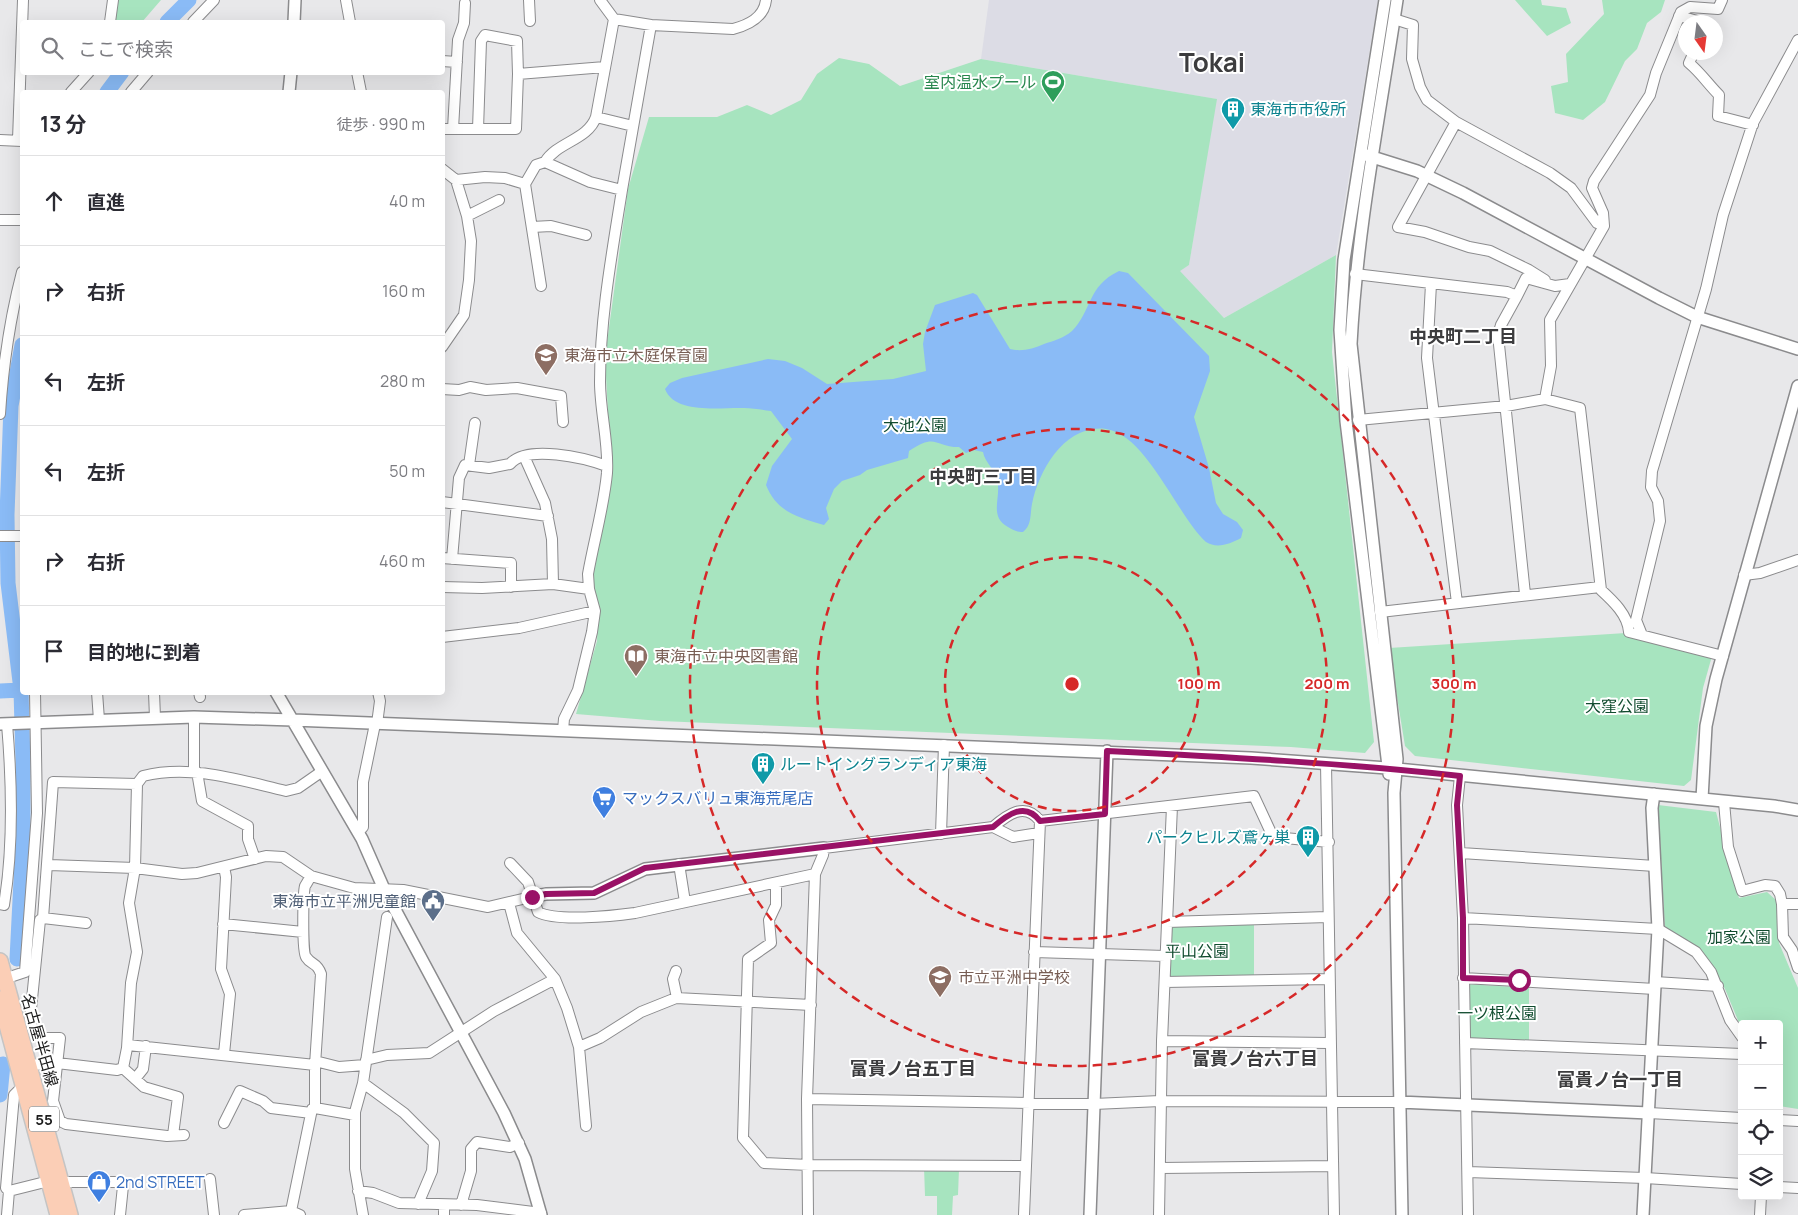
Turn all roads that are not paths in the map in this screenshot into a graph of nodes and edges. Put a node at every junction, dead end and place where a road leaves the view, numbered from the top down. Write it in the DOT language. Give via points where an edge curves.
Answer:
graph roads {
  1 [pos="23,0"];
  2 [pos="113,0"];
  3 [pos="214,0"];
  4 [pos="295,0"];
  5 [pos="346,0"];
  6 [pos="529,0"];
  7 [pos="600,0"];
  8 [pos="766,0"];
  9 [pos="1385,0"];
  10 [pos="1397,0"];
  11 [pos="1722,0"];
  12 [pos="465,3"];
  13 [pos="1680,15"];
  14 [pos="614,19"];
  15 [pos="1394,19"];
  16 [pos="23,20"];
  17 [pos="110,20"];
  18 [pos="195,20"];
  19 [pos="294,20"];
  20 [pos="350,20"];
  21 [pos="530,21"];
  22 [pos="1678,21"];
  23 [pos="650,26"];
  24 [pos="1798,40"];
  25 [pos="1690,60"];
  26 [pos="445,61"];
  27 [pos="457,62"];
  28 [pos="605,67"];
  29 [pos="518,74"];
  30 [pos="21,75"];
  31 [pos="86,75"];
  32 [pos="145,75"];
  33 [pos="291,75"];
  34 [pos="358,75"];
  35 [pos="21,90"];
  36 [pos="73,90"];
  37 [pos="133,90"];
  38 [pos="289,90"];
  39 [pos="361,90"];
  40 [pos="596,117"];
  41 [pos="1456,122"];
  42 [pos="1753,125"];
  43 [pos="633,126"];
  44 [pos="448,129"];
  45 [pos="478,129"];
  46 [pos="0,140"];
  47 [pos="20,140"];
  48 [pos="1359,154"];
  49 [pos="1372,156"];
  50 [pos="545,162"];
  51 [pos="445,171"];
  52 [pos="1426,175"];
  53 [pos="456,180"];
  54 [pos="525,184"];
  55 [pos="622,190"];
  56 [pos="499,200"];
  57 [pos="467,216"];
  58 [pos="0,220"];
  59 [pos="20,220"];
  60 [pos="1604,226"];
  61 [pos="532,227"];
  62 [pos="586,236"];
  63 [pos="1584,258"];
  64 [pos="1355,274"];
  65 [pos="20,279"];
  66 [pos="1545,283"];
  67 [pos="1430,284"];
  68 [pos="1565,284"];
  69 [pos="541,286"];
  70 [pos="1517,296"];
  71 [pos="1697,317"];
  72 [pos="445,343"];
  73 [pos="1798,349"];
  74 [pos="1798,386"];
  75 [pos="445,388"];
  76 [pos="1545,399"];
  77 [pos="1506,406"];
  78 [pos="1434,412"];
  79 [pos="0,414"];
  80 [pos="1358,420"];
  81 [pos="476,422"];
  82 [pos="562,422"];
  83 [pos="524,456"];
  84 [pos="469,466"];
  85 [pos="607,466"];
  86 [pos="445,502"];
  87 [pos="456,504"];
  88 [pos="548,516"];
  89 [pos="0,536"];
  90 [pos="20,536"];
  91 [pos="448,558"];
  92 [pos="1798,560"];
  93 [pos="1744,575"];
  94 [pos="553,584"];
  95 [pos="445,586"];
  96 [pos="511,587"];
  97 [pos="1600,587"];
  98 [pos="589,589"];
  99 [pos="1525,594"];
  100 [pos="1457,603"];
  101 [pos="595,611"];
  102 [pos="1380,612"];
  103 [pos="445,634"];
  104 [pos="1642,635"];
  105 [pos="1723,656"];
  106 [pos="34,695"];
  107 [pos="97,695"];
  108 [pos="154,695"];
  109 [pos="278,695"];
  110 [pos="379,695"];
  111 [pos="194,717"];
  112 [pos="155,718"];
  113 [pos="99,720"];
  114 [pos="293,720"];
  115 [pos="37,722"];
  116 [pos="6,724"];
  117 [pos="376,724"];
  118 [pos="564,730"];
  119 [pos="944,744"];
  120 [pos="1107,751"];
  121 [pos="1326,764"];
  122 [pos="1392,769"];
  123 [pos="196,772"];
  124 [pos="321,772"];
  125 [pos="1460,776"];
  126 [pos="137,784"];
  127 [pos="1654,794"];
  128 [pos="1702,799"];
  129 [pos="1724,802"];
  130 [pos="1172,806"];
  131 [pos="1798,810"];
  132 [pos="1105,814"];
  133 [pos="1040,821"];
  134 [pos="993,827"];
  135 [pos="358,832"];
  136 [pos="1038,833"];
  137 [pos="941,834"];
  138 [pos="1329,842"];
  139 [pos="824,848"];
  140 [pos="1461,853"];
  141 [pos="255,859"];
  142 [pos="510,863"];
  143 [pos="679,864"];
  144 [pos="49,865"];
  145 [pos="1655,866"];
  146 [pos="224,867"];
  147 [pos="135,868"];
  148 [pos="815,874"];
  149 [pos="312,876"];
  150 [pos="776,884"];
  151 [pos="384,888"];
  152 [pos="532,897"];
  153 [pos="684,902"];
  154 [pos="509,903"];
  155 [pos="0,904"];
  156 [pos="1782,904"];
  157 [pos="1798,904"];
  158 [pos="386,917"];
  159 [pos="1328,917"];
  160 [pos="43,918"];
  161 [pos="1463,918"];
  162 [pos="1167,922"];
  163 [pos="86,924"];
  164 [pos="224,924"];
  165 [pos="1658,929"];
  166 [pos="303,932"];
  167 [pos="1034,952"];
  168 [pos="1099,953"];
  169 [pos="1166,956"];
  170 [pos="0,961"];
  171 [pos="1798,968"];
  172 [pos="676,971"];
  173 [pos="1463,978"];
  174 [pos="4,979"];
  175 [pos="555,979"];
  176 [pos="1329,979"];
  177 [pos="1165,982"];
  178 [pos="1655,985"];
  179 [pos="1718,986"];
  180 [pos="677,998"];
  181 [pos="0,999"];
  182 [pos="746,1002"];
  183 [pos="811,1005"];
  184 [pos="1738,1031"];
  185 [pos="461,1034"];
  186 [pos="1162,1041"];
  187 [pos="6,1043"];
  188 [pos="1329,1043"];
  189 [pos="1465,1043"];
  190 [pos="128,1045"];
  191 [pos="146,1046"];
  192 [pos="579,1047"];
  193 [pos="1652,1050"];
  194 [pos="224,1054"];
  195 [pos="1738,1054"];
  196 [pos="366,1062"];
  197 [pos="57,1063"];
  198 [pos="315,1063"];
  199 [pos="30,1065"];
  200 [pos="124,1068"];
  201 [pos="135,1079"];
  202 [pos="363,1083"];
  203 [pos="23,1086"];
  204 [pos="808,1099"];
  205 [pos="1160,1101"];
  206 [pos="1331,1102"];
  207 [pos="1399,1102"];
  208 [pos="1027,1103"];
  209 [pos="1094,1104"];
  210 [pos="1465,1105"];
  211 [pos="313,1110"];
  212 [pos="1649,1112"];
  213 [pos="355,1115"];
  214 [pos="1738,1118"];
  215 [pos="1783,1120"];
  216 [pos="1798,1121"];
  217 [pos="224,1124"];
  218 [pos="586,1126"];
  219 [pos="519,1143"];
  220 [pos="809,1165"];
  221 [pos="1025,1166"];
  222 [pos="1333,1166"];
  223 [pos="1161,1168"];
  224 [pos="1468,1172"];
  225 [pos="1645,1178"];
  226 [pos="210,1179"];
  227 [pos="55,1182"];
  228 [pos="1738,1184"];
  229 [pos="1783,1187"];
  230 [pos="1798,1188"];
  231 [pos="9,1191"];
  232 [pos="358,1191"];
  233 [pos="1761,1200"];
  234 [pos="418,1204"];
  235 [pos="460,1205"];
  236 [pos="444,1210"];
  237 [pos="296,1213"];
  238 [pos="541,1214"];
  239 [pos="7,1215"];
  240 [pos="58,1215"];
  241 [pos="70,1215"];
  242 [pos="120,1215"];
  243 [pos="214,1215"];
  244 [pos="244,1215"];
  245 [pos="363,1215"];
  246 [pos="808,1215"];
  247 [pos="1024,1215"];
  248 [pos="1090,1215"];
  249 [pos="1159,1215"];
  250 [pos="1334,1215"];
  251 [pos="1402,1215"];
  252 [pos="1468,1215"];
  253 [pos="1643,1215"];
  254 [pos="1760,1215"];
  1 -- 16 [label="street"];
  2 -- 17 [label="street"];
  3 -- 18 [label="street"];
  4 -- 19 [label="street"];
  5 -- 20 [label="street"];
  6 -- 21 [label="street"];
  7 -- 14 [label="street"];
  8 -- 23 [label="street" via="756,19 733,29"];
  9 -- 48 [label="street"];
  10 -- 15 [label="street"];
  11 -- 13 [label="street" via="1718,9 1690,7"];
  12 -- 27 [label="street"];
  14 -- 23 [label="street"];
  14 -- 28 [label="street"];
  15 -- 41 [label="street" via="1413,25 1412,59 1427,100"];
  15 -- 49 [label="street"];
  22 -- 60 [label="street" via="1650,95 1594,181 1592,188 1603,213"];
  23 -- 43 [label="street"];
  24 -- 42 [label="street"];
  25 -- 42 [label="street" via="1689,63 1718,95 1718,116"];
  26 -- 27 [label="street"];
  27 -- 44 [label="street"];
  28 -- 29 [label="street"];
  28 -- 40 [label="street"];
  29 -- 45 [label="street" via="516,129"];
  29 -- 45 [label="street" via="516,41 485,35 481,41"];
  30 -- 35 [label="street"];
  31 -- 36 [label="street"];
  32 -- 37 [label="street"];
  33 -- 38 [label="street"];
  34 -- 39 [label="street"];
  40 -- 43 [label="street"];
  40 -- 50 [label="street" via="588,130 556,150"];
  41 -- 52 [label="street"];
  41 -- 60 [label="street" via="1557,178 1571,188 1597,223"];
  42 -- 71 [label="street" via="1724,215"];
  43 -- 55 [label="street"];
  44 -- 45 [label="street"];
  46 -- 47 [label="street"];
  48 -- 49 [label="street"];
  48 -- 122 [label="street" via="1342,272 1341,362"];
  49 -- 52 [label="street"];
  49 -- 64 [label="street"];
  50 -- 54 [label="street" via="536,164"];
  50 -- 55 [label="street" via="590,182"];
  51 -- 53 [label="street"];
  52 -- 63 [label="street"];
  52 -- 66 [label="street" via="1398,227 1490,251 1529,270"];
  53 -- 54 [label="street" via="506,178"];
  53 -- 57 [label="street"];
  54 -- 61 [label="street"];
  55 -- 85 [label="street" via="601,353 600,400"];
  56 -- 57 [label="street"];
  57 -- 72 [label="street" via="471,241 464,315"];
  58 -- 59 [label="street"];
  60 -- 63 [label="street"];
  61 -- 62 [label="street" via="550,226"];
  61 -- 69 [label="street"];
  63 -- 68 [label="street"];
  63 -- 71 [label="street"];
  64 -- 67 [label="street"];
  64 -- 80 [label="street" via="1351,344"];
  65 -- 79 [label="street" via="6,354"];
  66 -- 68 [label="street"];
  66 -- 70 [label="street" via="1526,278"];
  67 -- 70 [label="street" via="1507,292"];
  67 -- 78 [label="street" via="1427,358"];
  68 -- 76 [label="street" via="1550,320 1551,366"];
  70 -- 77 [label="street" via="1498,335"];
  71 -- 73 [label="street"];
  71 -- 104 [label="street" via="1649,480 1658,501 1660,521 1636,620"];
  74 -- 93 [label="street"];
  75 -- 82 [label="street" via="517,388 561,396"];
  76 -- 77 [label="street"];
  76 -- 97 [label="street" via="1580,408"];
  77 -- 78 [label="street"];
  77 -- 99 [label="street"];
  78 -- 80 [label="street"];
  78 -- 100 [label="street"];
  80 -- 102 [label="street"];
  81 -- 84 [label="street"];
  83 -- 84 [label="street" via="515,458 510,464 489,468"];
  83 -- 85 [label="street" via="560,454"];
  83 -- 88 [label="street"];
  84 -- 87 [label="street" via="465,465 458,478"];
  85 -- 98 [label="street" via="588,574"];
  86 -- 87 [label="street"];
  87 -- 88 [label="street"];
  87 -- 91 [label="street"];
  88 -- 94 [label="street"];
  89 -- 90 [label="street"];
  91 -- 96 [label="street" via="511,564"];
  92 -- 93 [label="street"];
  93 -- 105 [label="street"];
  94 -- 96 [label="street"];
  94 -- 98 [label="street"];
  95 -- 96 [label="street"];
  97 -- 99 [label="street"];
  97 -- 104 [label="street" via="1615,603 1629,626 1629,632"];
  98 -- 101 [label="street"];
  99 -- 100 [label="street"];
  100 -- 102 [label="street"];
  101 -- 103 [label="street" via="519,628"];
  101 -- 118 [label="street" via="578,690 564,719"];
  102 -- 122 [label="street"];
  104 -- 105 [label="street"];
  105 -- 128 [label="street" via="1706,726"];
  106 -- 115 [label="street"];
  107 -- 113 [label="street"];
  108 -- 112 [label="street"];
  109 -- 114 [label="street"];
  110 -- 117 [label="street"];
  111 -- 112 [label="street"];
  111 -- 114 [label="street"];
  111 -- 123 [label="street"];
  112 -- 113 [label="street"];
  113 -- 115 [label="street"];
  114 -- 117 [label="street"];
  114 -- 124 [label="street"];
  115 -- 116 [label="street"];
  115 -- 174 [label="street" via="37,813 26,972"];
  116 -- 155 [label="street" via="11,800 4,904"];
  117 -- 118 [label="street"];
  117 -- 135 [label="street" via="363,782 364,827"];
  118 -- 119 [label="street"];
  119 -- 120 [label="street"];
  119 -- 137 [label="street"];
  120 -- 121 [label="street"];
  120 -- 132 [label="street"];
  121 -- 122 [label="street"];
  121 -- 138 [label="street"];
  122 -- 125 [label="street"];
  122 -- 207 [label="street"];
  123 -- 124 [label="street" via="286,791 298,788"];
  123 -- 126 [label="street" via="156,773 143,776"];
  123 -- 141 [label="street" via="202,801 248,826 248,839"];
  124 -- 135 [label="street"];
  125 -- 127 [label="street"];
  125 -- 140 [label="street" via="1457,805"];
  126 -- 144 [label="street" via="53,782"];
  126 -- 147 [label="street"];
  127 -- 128 [label="street"];
  127 -- 145 [label="street"];
  128 -- 129 [label="street"];
  129 -- 131 [label="street"];
  129 -- 156 [label="street" via="1728,847 1742,891 1764,885 1775,886"];
  130 -- 132 [label="street"];
  130 -- 138 [label="street" via="1254,796 1273,837"];
  130 -- 162 [label="street"];
  132 -- 133 [label="street"];
  132 -- 168 [label="street"];
  133 -- 134 [label="street" via="1028,811 1009,813"];
  133 -- 136 [label="street"];
  134 -- 136 [label="street" via="1012,837"];
  134 -- 137 [label="street"];
  135 -- 151 [label="street"];
  136 -- 167 [label="street"];
  137 -- 139 [label="street"];
  138 -- 159 [label="street"];
  139 -- 143 [label="street"];
  139 -- 148 [label="street"];
  140 -- 145 [label="street"];
  140 -- 161 [label="street"];
  141 -- 146 [label="street"];
  141 -- 149 [label="street" via="283,857"];
  142 -- 152 [label="street" via="528,882"];
  143 -- 152 [label="street" via="635,871 594,893"];
  143 -- 153 [label="street"];
  144 -- 147 [label="street"];
  144 -- 160 [label="street"];
  145 -- 165 [label="street"];
  146 -- 147 [label="street" via="182,874"];
  146 -- 164 [label="street"];
  147 -- 190 [label="street" via="129,903 137,952 131,983"];
  148 -- 150 [label="street"];
  148 -- 183 [label="street"];
  149 -- 151 [label="street" via="354,888"];
  149 -- 166 [label="street" via="305,886 302,900 305,913"];
  150 -- 153 [label="street"];
  150 -- 182 [label="street" via="776,905 769,920 770,943 748,959"];
  151 -- 154 [label="street" via="482,906"];
  151 -- 185 [label="street"];
  152 -- 153 [label="street" via="535,908 543,915 571,916 610,916"];
  152 -- 154 [label="street"];
  154 -- 175 [label="street" via="517,933"];
  156 -- 157 [label="street"];
  156 -- 171 [label="street" via="1783,937"];
  158 -- 196 [label="street"];
  159 -- 162 [label="street"];
  159 -- 176 [label="street"];
  160 -- 163 [label="street"];
  160 -- 197 [label="street" via="40,920 30,1019 33,1030 41,1038 60,1038"];
  161 -- 165 [label="street"];
  161 -- 173 [label="street"];
  162 -- 169 [label="street"];
  164 -- 166 [label="street"];
  164 -- 194 [label="street" via="221,969 230,994"];
  165 -- 178 [label="street"];
  165 -- 179 [label="street" via="1696,952"];
  166 -- 198 [label="street" via="302,948 306,958 318,966 321,974"];
  167 -- 168 [label="street"];
  167 -- 208 [label="street"];
  168 -- 169 [label="street"];
  168 -- 209 [label="street"];
  169 -- 177 [label="street"];
  170 -- 174 [label="main road, 名古屋半田線 / 55"];
  172 -- 180 [label="street" via="673,979"];
  173 -- 178 [label="street"];
  173 -- 189 [label="street"];
  174 -- 199 [label="main road, 名古屋半田線 / 55"];
  175 -- 185 [label="street" via="494,1011"];
  175 -- 192 [label="street"];
  176 -- 177 [label="street"];
  176 -- 188 [label="street"];
  177 -- 186 [label="street"];
  178 -- 179 [label="street"];
  178 -- 193 [label="street"];
  179 -- 184 [label="street" via="1730,1020"];
  180 -- 182 [label="street"];
  180 -- 192 [label="street" via="641,1012"];
  181 -- 187 [label="main road, 名古屋半田線 / 55"];
  182 -- 183 [label="street"];
  182 -- 220 [label="street" via="743,1138 764,1163"];
  183 -- 204 [label="street"];
  185 -- 196 [label="street" via="424,1054 387,1055"];
  185 -- 219 [label="street"];
  186 -- 188 [label="street"];
  186 -- 205 [label="street"];
  187 -- 203 [label="main road, 名古屋半田線 / 55"];
  188 -- 206 [label="street"];
  189 -- 193 [label="street"];
  189 -- 210 [label="street"];
  190 -- 191 [label="street"];
  190 -- 200 [label="street"];
  191 -- 194 [label="street"];
  191 -- 201 [label="street" via="143,1069"];
  192 -- 218 [label="street"];
  193 -- 195 [label="street"];
  193 -- 212 [label="street"];
  194 -- 198 [label="street"];
  196 -- 198 [label="street" via="339,1067"];
  196 -- 202 [label="street"];
  197 -- 199 [label="street"];
  197 -- 200 [label="street" via="117,1070"];
  197 -- 201 [label="street" via="53,1101 57,1118 62,1123 178,1135 178,1097 152,1091"];
  198 -- 211 [label="street"];
  199 -- 227 [label="main road, 名古屋半田線 / 55"];
  200 -- 201 [label="street"];
  202 -- 213 [label="street"];
  202 -- 234 [label="street" via="404,1114 434,1143 432,1171"];
  203 -- 227 [label="main road, 名古屋半田線 / 55"];
  203 -- 231 [label="street" via="14,1096 6,1188"];
  204 -- 208 [label="street"];
  204 -- 220 [label="street"];
  205 -- 206 [label="street"];
  205 -- 209 [label="street"];
  205 -- 223 [label="street"];
  206 -- 207 [label="street"];
  206 -- 222 [label="street"];
  207 -- 210 [label="street"];
  207 -- 251 [label="street"];
  208 -- 209 [label="street"];
  208 -- 221 [label="street"];
  209 -- 248 [label="street"];
  210 -- 212 [label="street"];
  210 -- 224 [label="street"];
  211 -- 213 [label="street"];
  211 -- 217 [label="street" via="272,1108 240,1091"];
  211 -- 237 [label="street"];
  212 -- 214 [label="street"];
  212 -- 225 [label="street"];
  213 -- 232 [label="street"];
  215 -- 216 [label="street"];
  219 -- 235 [label="street" via="510,1147 477,1142 471,1149 471,1171"];
  219 -- 238 [label="street"];
  220 -- 221 [label="street"];
  220 -- 246 [label="street"];
  221 -- 247 [label="street"];
  222 -- 223 [label="street"];
  222 -- 250 [label="street"];
  223 -- 249 [label="street"];
  224 -- 225 [label="street"];
  224 -- 252 [label="street"];
  225 -- 228 [label="street"];
  225 -- 253 [label="street"];
  226 -- 243 [label="street"];
  227 -- 231 [label="street"];
  227 -- 240 [label="main road, 名古屋半田線 / 55"];
  227 -- 241 [label="main road, 名古屋半田線 / 55"];
  227 -- 242 [label="street" via="119,1182 123,1186"];
  229 -- 230 [label="street"];
  231 -- 239 [label="street"];
  232 -- 234 [label="street" via="399,1203"];
  232 -- 245 [label="street"];
  233 -- 254 [label="street"];
  234 -- 236 [label="street"];
  235 -- 236 [label="street"];
  235 -- 238 [label="street"];
  237 -- 244 [label="street"];
}
